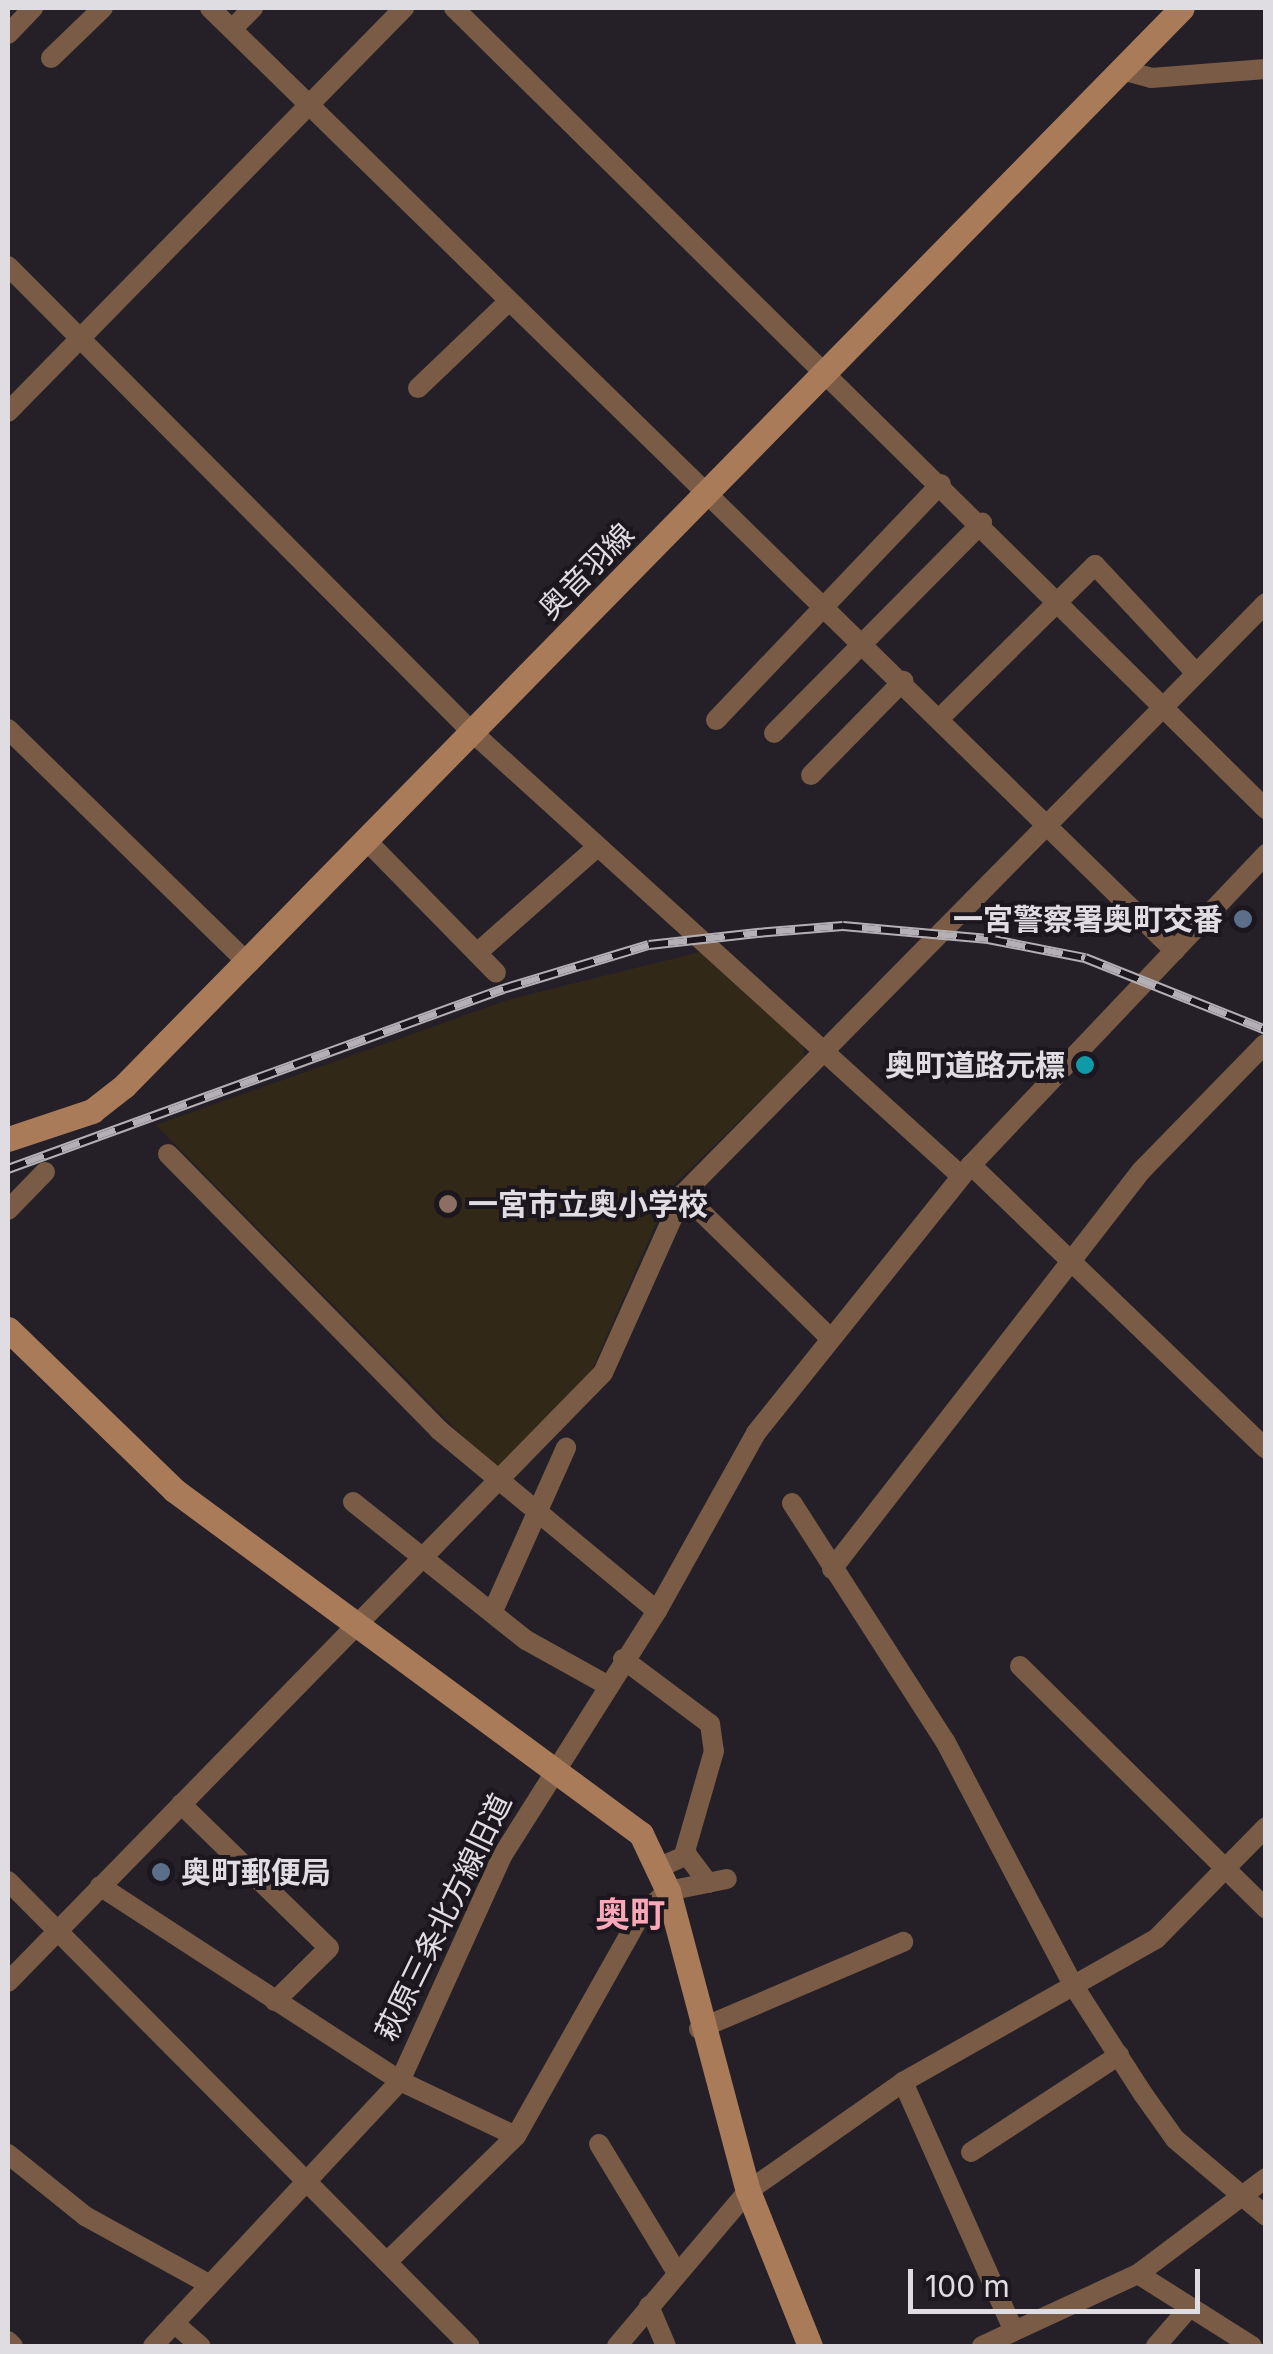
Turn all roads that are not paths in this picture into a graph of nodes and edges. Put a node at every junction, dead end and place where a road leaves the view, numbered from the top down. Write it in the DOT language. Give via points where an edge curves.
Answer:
graph roads {
  1 [pos="33,8"];
  2 [pos="102,8"];
  3 [pos="210,8"];
  4 [pos="253,8"];
  5 [pos="404,8"];
  6 [pos="454,8"];
  7 [pos="1174,10"];
  8 [pos="232,29"];
  9 [pos="8,34"];
  10 [pos="51,58"];
  11 [pos="1266,68"];
  12 [pos="1122,70"];
  13 [pos="310,105"];
  14 [pos="8,266"];
  15 [pos="509,301"];
  16 [pos="81,339"];
  17 [pos="827,373"];
  18 [pos="418,388"];
  19 [pos="8,412"];
  20 [pos="941,484"];
  21 [pos="709,494"];
  22 [pos="982,523"];
  23 [pos="1061,599"];
  24 [pos="1266,603"];
  25 [pos="826,607"];
  26 [pos="863,644"];
  27 [pos="1196,673"];
  28 [pos="903,681"];
  29 [pos="1163,707"];
  30 [pos="940,718"];
  31 [pos="716,720"];
  32 [pos="8,729"];
  33 [pos="471,731"];
  34 [pos="774,733"];
  35 [pos="811,774"];
  36 [pos="1266,810"];
  37 [pos="1046,822"];
  38 [pos="364,839"];
  39 [pos="596,848"];
  40 [pos="1266,854"];
  41 [pos="1175,951"];
  42 [pos="477,952"];
  43 [pos="244,960"];
  44 [pos="496,972"];
  45 [pos="1265,1044"];
  46 [pos="828,1051"];
  47 [pos="8,1139"];
  48 [pos="168,1154"];
  49 [pos="966,1170"];
  50 [pos="45,1172"];
  51 [pos="683,1194"];
  52 [pos="8,1210"];
  53 [pos="1072,1260"];
  54 [pos="8,1329"];
  55 [pos="829,1337"];
  56 [pos="566,1448"];
  57 [pos="1266,1448"];
  58 [pos="497,1479"];
  59 [pos="352,1502"];
  60 [pos="792,1503"];
  61 [pos="540,1512"];
  62 [pos="423,1554"];
  63 [pos="832,1569"];
  64 [pos="657,1611"];
  65 [pos="492,1612"];
  66 [pos="357,1622"];
  67 [pos="623,1659"];
  68 [pos="1020,1666"];
  69 [pos="605,1684"];
  70 [pos="556,1764"];
  71 [pos="181,1804"];
  72 [pos="1266,1828"];
  73 [pos="684,1855"];
  74 [pos="1225,1871"];
  75 [pos="664,1879"];
  76 [pos="8,1881"];
  77 [pos="100,1886"];
  78 [pos="1266,1910"];
  79 [pos="58,1930"];
  80 [pos="903,1942"];
  81 [pos="8,1982"];
  82 [pos="1073,1985"];
  83 [pos="275,2000"];
  84 [pos="700,2029"];
  85 [pos="1120,2055"];
  86 [pos="400,2081"];
  87 [pos="903,2082"];
  88 [pos="516,2136"];
  89 [pos="600,2144"];
  90 [pos="971,2152"];
  91 [pos="11,2164"];
  92 [pos="308,2177"];
  93 [pos="1266,2178"];
  94 [pos="748,2191"];
  95 [pos="1241,2198"];
  96 [pos="1266,2216"];
  97 [pos="389,2260"];
  98 [pos="674,2268"];
  99 [pos="1138,2274"];
  100 [pos="207,2283"];
  101 [pos="649,2306"];
  102 [pos="1188,2309"];
  103 [pos="174,2323"];
  104 [pos="1013,2329"];
  105 [pos="153,2346"];
  106 [pos="200,2346"];
  107 [pos="470,2346"];
  108 [pos="617,2346"];
  109 [pos="666,2346"];
  110 [pos="810,2346"];
  111 [pos="982,2346"];
  112 [pos="1156,2346"];
  113 [pos="1252,2346"];
  1 -- 9 [label="street"];
  2 -- 10 [label="street"];
  3 -- 8 [label="street"];
  4 -- 8 [label="street"];
  5 -- 13 [label="street"];
  6 -- 17 [label="street"];
  7 -- 12 [label="main road, 奥音羽線"];
  8 -- 13 [label="street"];
  11 -- 12 [label="street" via="1151,78"];
  12 -- 17 [label="main road, 奥音羽線"];
  13 -- 15 [label="street"];
  13 -- 16 [label="street"];
  14 -- 16 [label="street"];
  15 -- 18 [label="street"];
  15 -- 21 [label="street"];
  16 -- 19 [label="street"];
  16 -- 33 [label="street"];
  17 -- 20 [label="street"];
  17 -- 21 [label="main road, 奥音羽線"];
  20 -- 22 [label="street"];
  20 -- 25 [label="street"];
  21 -- 25 [label="street"];
  21 -- 33 [label="main road, 奥音羽線"];
  22 -- 23 [label="street"];
  22 -- 26 [label="street"];
  23 -- 27 [label="street" via="1094,566"];
  23 -- 29 [label="street"];
  23 -- 30 [label="street"];
  24 -- 27 [label="street"];
  25 -- 26 [label="street"];
  25 -- 31 [label="street"];
  26 -- 28 [label="street"];
  26 -- 34 [label="street"];
  27 -- 29 [label="street"];
  28 -- 30 [label="street"];
  28 -- 35 [label="street"];
  29 -- 36 [label="street"];
  29 -- 37 [label="street"];
  30 -- 37 [label="street"];
  32 -- 43 [label="street"];
  33 -- 38 [label="main road, 奥音羽線"];
  33 -- 39 [label="street"];
  37 -- 41 [label="street"];
  37 -- 46 [label="street"];
  38 -- 42 [label="street"];
  38 -- 43 [label="main road, 奥音羽線"];
  39 -- 42 [label="street"];
  39 -- 46 [label="street"];
  40 -- 41 [label="street, 萩原三条北方線旧道"];
  41 -- 49 [label="street, 萩原三条北方線旧道"];
  42 -- 44 [label="street"];
  43 -- 47 [label="main road, 奥音羽線" via="92,1111"];
  45 -- 53 [label="street" via="1141,1171"];
  46 -- 49 [label="street"];
  46 -- 51 [label="street"];
  48 -- 58 [label="street"];
  49 -- 53 [label="street"];
  49 -- 55 [label="street, 萩原三条北方線旧道"];
  50 -- 52 [label="street"];
  51 -- 55 [label="street"];
  51 -- 58 [label="street" via="603,1372"];
  53 -- 57 [label="street"];
  53 -- 63 [label="street"];
  54 -- 66 [label="main road" via="174,1490"];
  55 -- 64 [label="street, 萩原三条北方線旧道" via="756,1433"];
  56 -- 61 [label="street"];
  58 -- 61 [label="street"];
  58 -- 62 [label="street"];
  59 -- 62 [label="street"];
  60 -- 63 [label="street"];
  61 -- 64 [label="street"];
  61 -- 65 [label="street"];
  62 -- 65 [label="street"];
  62 -- 66 [label="street"];
  63 -- 82 [label="street" via="954,1757"];
  64 -- 67 [label="street, 萩原三条北方線旧道"];
  65 -- 69 [label="street"];
  66 -- 70 [label="main road"];
  66 -- 71 [label="street"];
  67 -- 69 [label="street, 萩原三条北方線旧道"];
  67 -- 73 [label="street" via="710,1724 714,1750"];
  68 -- 74 [label="street"];
  69 -- 70 [label="street, 萩原三条北方線旧道"];
  70 -- 75 [label="main road" via="611,1804"];
  70 -- 86 [label="street, 萩原三条北方線旧道" via="502,1856"];
  71 -- 77 [label="street"];
  71 -- 83 [label="street" via="329,1948"];
  72 -- 74 [label="street"];
  73 -- 75 [label="street"];
  73 -- 75 [label="street" via="718,1881"];
  74 -- 78 [label="street"];
  74 -- 82 [label="street" via="1156,1939"];
  75 -- 84 [label="main road"];
  75 -- 88 [label="street"];
  76 -- 79 [label="street"];
  77 -- 79 [label="street"];
  77 -- 83 [label="street"];
  79 -- 81 [label="street"];
  79 -- 92 [label="street"];
  80 -- 84 [label="street"];
  82 -- 85 [label="street"];
  82 -- 87 [label="street"];
  83 -- 86 [label="street"];
  84 -- 94 [label="main road"];
  85 -- 90 [label="street"];
  85 -- 95 [label="street" via="1174,2140"];
  86 -- 88 [label="street"];
  86 -- 92 [label="street, 萩原三条北方線旧道"];
  87 -- 94 [label="street"];
  87 -- 104 [label="street"];
  88 -- 97 [label="street"];
  89 -- 98 [label="street"];
  91 -- 100 [label="street" via="85,2216"];
  92 -- 97 [label="street"];
  92 -- 100 [label="street, 萩原三条北方線旧道"];
  93 -- 95 [label="street"];
  94 -- 98 [label="street"];
  94 -- 110 [label="main road"];
  95 -- 96 [label="street"];
  95 -- 99 [label="street"];
  97 -- 107 [label="street"];
  98 -- 101 [label="street"];
  99 -- 102 [label="street"];
  99 -- 104 [label="street"];
  100 -- 103 [label="street, 萩原三条北方線旧道"];
  101 -- 108 [label="street"];
  101 -- 109 [label="street"];
  102 -- 112 [label="street"];
  102 -- 113 [label="street"];
  103 -- 105 [label="street, 萩原三条北方線旧道"];
  103 -- 106 [label="street"];
  104 -- 111 [label="street"];
}
